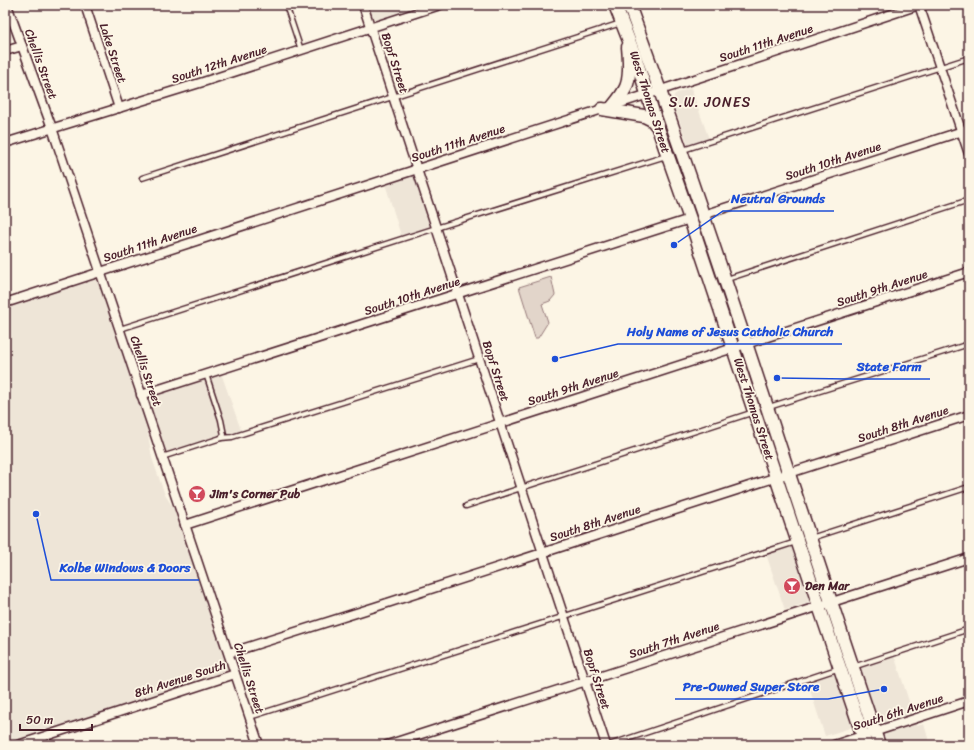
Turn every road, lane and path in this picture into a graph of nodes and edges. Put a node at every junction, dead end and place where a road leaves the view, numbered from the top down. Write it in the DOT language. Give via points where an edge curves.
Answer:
graph roads {
  1 [pos="7,5"];
  2 [pos="85,5"];
  3 [pos="286,5"];
  4 [pos="363,5"];
  5 [pos="440,5"];
  6 [pos="615,5"];
  7 [pos="629,5"];
  8 [pos="919,5"];
  9 [pos="624,27"];
  10 [pos="370,28"];
  11 [pos="22,46"];
  12 [pos="301,50"];
  13 [pos="5,51"];
  14 [pos="969,58"];
  15 [pos="940,67"];
  16 [pos="660,90"];
  17 [pos="647,94"];
  18 [pos="393,97"];
  19 [pos="608,107"];
  20 [pos="119,108"];
  21 [pos="52,128"];
  22 [pos="658,128"];
  23 [pos="965,131"];
  24 [pos="5,143"];
  25 [pos="680,150"];
  26 [pos="969,154"];
  27 [pos="668,155"];
  28 [pos="417,170"];
  29 [pos="142,178"];
  30 [pos="969,200"];
  31 [pos="703,215"];
  32 [pos="690,219"];
  33 [pos="436,228"];
  34 [pos="100,272"];
  35 [pos="969,272"];
  36 [pos="725,280"];
  37 [pos="458,294"];
  38 [pos="5,303"];
  39 [pos="119,329"];
  40 [pos="746,344"];
  41 [pos="969,344"];
  42 [pos="734,348"];
  43 [pos="479,359"];
  44 [pos="206,374"];
  45 [pos="141,395"];
  46 [pos="767,408"];
  47 [pos="754,412"];
  48 [pos="969,415"];
  49 [pos="500,423"];
  50 [pos="221,438"];
  51 [pos="162,457"];
  52 [pos="789,473"];
  53 [pos="776,477"];
  54 [pos="969,487"];
  55 [pos="522,488"];
  56 [pos="466,506"];
  57 [pos="185,525"];
  58 [pos="810,538"];
  59 [pos="798,542"];
  60 [pos="543,553"];
  61 [pos="969,558"];
  62 [pos="832,602"];
  63 [pos="819,606"];
  64 [pos="564,617"];
  65 [pos="969,629"];
  66 [pos="228,654"];
  67 [pos="853,667"];
  68 [pos="840,668"];
  69 [pos="235,674"];
  70 [pos="585,682"];
  71 [pos="969,701"];
  72 [pos="250,717"];
  73 [pos="868,738"];
  74 [pos="18,745"];
  75 [pos="259,745"];
  76 [pos="387,745"];
  77 [pos="606,745"];
  78 [pos="609,745"];
  79 [pos="834,745"];
  80 [pos="879,745"];
  1 -- 11 [label="street, Chellis Street"];
  2 -- 20 [label="street, Lake Street"];
  3 -- 12 [label="lane"];
  4 -- 10 [label="street, Bopf Street"];
  5 -- 10 [label="street, South 12th Avenue"];
  6 -- 9 [label="main road, West Thomas Street"];
  7 -- 16 [label="main road, West Thomas Street"];
  8 -- 15 [label="street"];
  8 -- 16 [label="street, South 11th Avenue"];
  9 -- 17 [label="main road, West Thomas Street"];
  9 -- 18 [label="lane"];
  9 -- 19 [label="main road" via="628,61 627,82 624,90"];
  10 -- 12 [label="street, South 12th Avenue"];
  10 -- 18 [label="street, Bopf Street"];
  11 -- 13 [label="street"];
  11 -- 21 [label="street, Chellis Street"];
  12 -- 20 [label="street, South 12th Avenue"];
  14 -- 15 [label="lane"];
  15 -- 23 [label="street"];
  15 -- 25 [label="lane"];
  16 -- 17 [label="street, South 11th Avenue"];
  16 -- 25 [label="main road, West Thomas Street"];
  17 -- 19 [label="street, South 11th Avenue"];
  17 -- 22 [label="main road, West Thomas Street"];
  18 -- 28 [label="street, Bopf Street"];
  18 -- 29 [label="lane"];
  19 -- 22 [label="main road" via="644,116 652,120"];
  19 -- 28 [label="street, South 11th Avenue"];
  20 -- 21 [label="street, South 12th Avenue"];
  21 -- 24 [label="street, South 12th Avenue"];
  21 -- 34 [label="street, Chellis Street"];
  22 -- 27 [label="main road, West Thomas Street"];
  23 -- 26 [label="street"];
  23 -- 31 [label="street, South 10th Avenue"];
  25 -- 31 [label="main road, West Thomas Street"];
  27 -- 32 [label="main road, West Thomas Street"];
  27 -- 33 [label="lane"];
  28 -- 33 [label="street, Bopf Street"];
  28 -- 34 [label="street, South 11th Avenue"];
  30 -- 36 [label="lane"];
  31 -- 36 [label="main road, West Thomas Street"];
  32 -- 37 [label="street, South 10th Avenue"];
  32 -- 42 [label="main road, West Thomas Street"];
  33 -- 37 [label="street, Bopf Street"];
  33 -- 39 [label="lane"];
  34 -- 38 [label="street, South 11th Avenue"];
  34 -- 39 [label="street, Chellis Street"];
  35 -- 40 [label="street, South 9th Avenue"];
  36 -- 40 [label="main road, West Thomas Street"];
  37 -- 43 [label="street, Bopf Street"];
  37 -- 44 [label="street, South 10th Avenue"];
  39 -- 45 [label="street, Chellis Street"];
  40 -- 42 [label="street, South 9th Avenue"];
  40 -- 46 [label="main road, West Thomas Street"];
  41 -- 46 [label="lane"];
  42 -- 47 [label="main road, West Thomas Street"];
  42 -- 49 [label="street, South 9th Avenue"];
  43 -- 49 [label="street, Bopf Street"];
  43 -- 50 [label="lane" via="232,437"];
  44 -- 45 [label="street, South 10th Avenue"];
  44 -- 50 [label="lane" via="221,420 224,435"];
  45 -- 51 [label="street, Chellis Street"];
  46 -- 52 [label="main road, West Thomas Street"];
  47 -- 53 [label="main road, West Thomas Street"];
  47 -- 55 [label="lane"];
  48 -- 52 [label="street, South 8th Avenue"];
  49 -- 55 [label="street, Bopf Street"];
  49 -- 57 [label="street, South 9th Avenue"];
  50 -- 51 [label="lane"];
  51 -- 57 [label="street, Chellis Street"];
  52 -- 53 [label="street, South 8th Avenue"];
  52 -- 58 [label="main road, West Thomas Street"];
  53 -- 59 [label="main road, West Thomas Street"];
  53 -- 60 [label="street, South 8th Avenue"];
  54 -- 58 [label="lane"];
  55 -- 56 [label="lane"];
  55 -- 60 [label="street, Bopf Street"];
  57 -- 66 [label="street, Chellis Street"];
  58 -- 62 [label="main road, West Thomas Street"];
  59 -- 63 [label="main road, West Thomas Street"];
  59 -- 64 [label="lane"];
  60 -- 64 [label="street, Bopf Street"];
  60 -- 66 [label="street, South 8th Avenue"];
  61 -- 62 [label="street, South 7th Avenue"];
  62 -- 63 [label="street, South 7th Avenue"];
  62 -- 67 [label="main road, West Thomas Street"];
  63 -- 68 [label="main road, West Thomas Street"];
  63 -- 70 [label="street, South 7th Avenue"];
  64 -- 70 [label="street, Bopf Street"];
  64 -- 72 [label="lane"];
  65 -- 67 [label="lane"];
  66 -- 69 [label="street, Chellis Street"];
  67 -- 73 [label="main road, West Thomas Street"];
  68 -- 73 [label="main road, West Thomas Street"];
  68 -- 78 [label="lane"];
  69 -- 72 [label="street, Chellis Street"];
  69 -- 74 [label="street, 8th Avenue South"];
  70 -- 76 [label="street, South 7th Avenue"];
  70 -- 77 [label="street, Bopf Street"];
  71 -- 73 [label="street, South 6th Avenue"];
  72 -- 75 [label="street, Chellis Street"];
  73 -- 79 [label="street, South 6th Avenue"];
  73 -- 80 [label="main road, West Thomas Street"];
}
